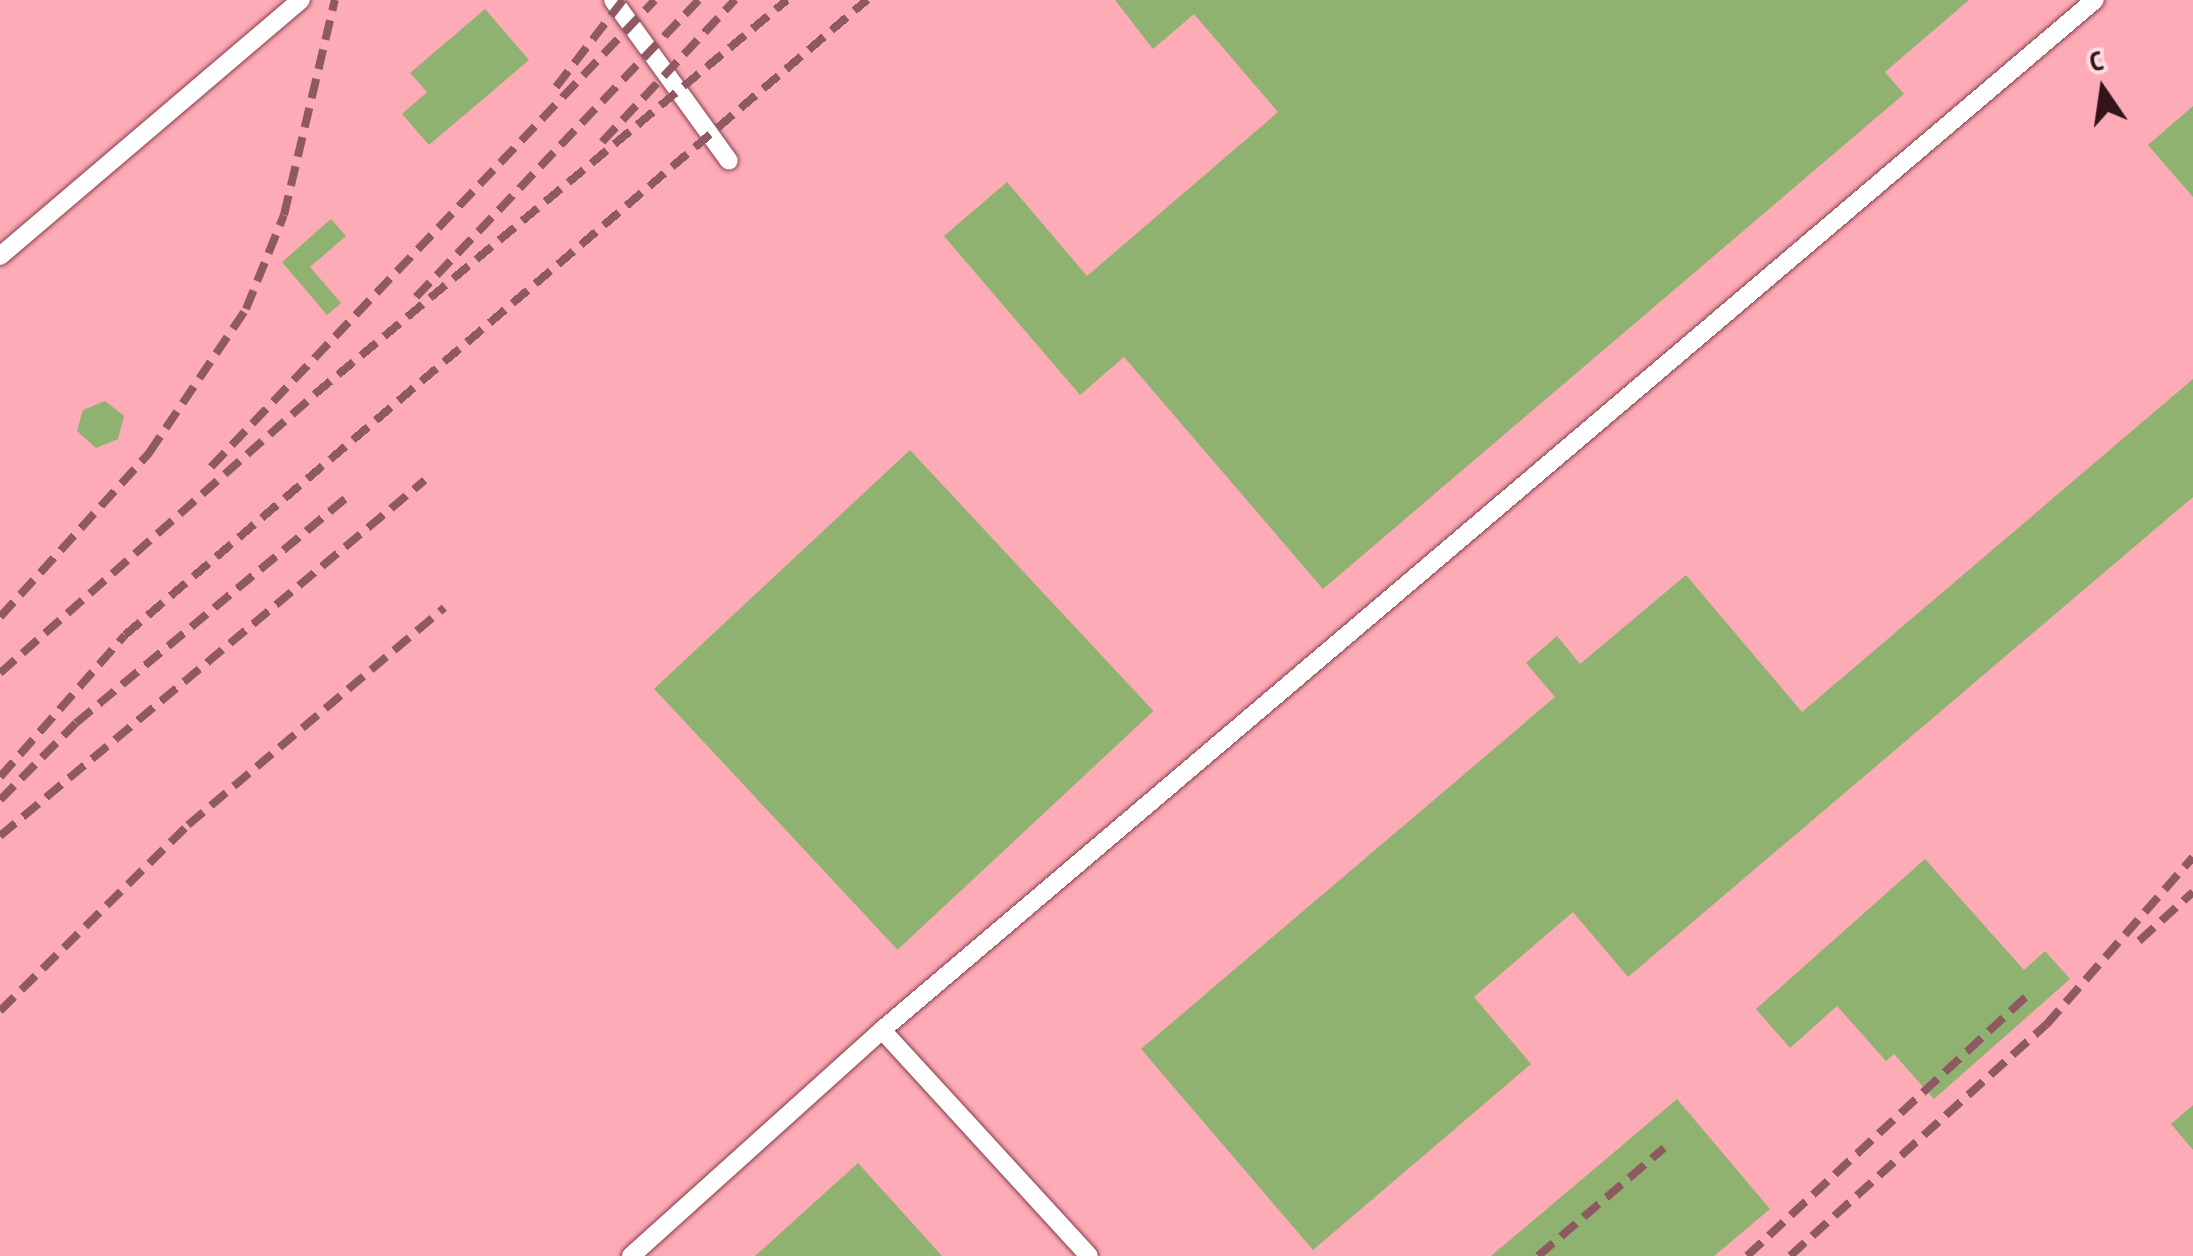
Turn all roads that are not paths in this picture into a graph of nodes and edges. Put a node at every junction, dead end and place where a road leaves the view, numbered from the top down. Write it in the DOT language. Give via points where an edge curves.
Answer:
graph roads {
  1 [pos="300,0"];
  2 [pos="612,0"];
  3 [pos="2095,0"];
  4 [pos="730,160"];
  5 [pos="0,256"];
  6 [pos="882,1030"];
  7 [pos="631,1256"];
  8 [pos="1089,1256"];
  1 -- 5 [label="lane"];
  2 -- 4 [label="lane"];
  3 -- 6 [label="lane"];
  6 -- 7 [label="lane"];
  6 -- 8 [label="lane"];
}
